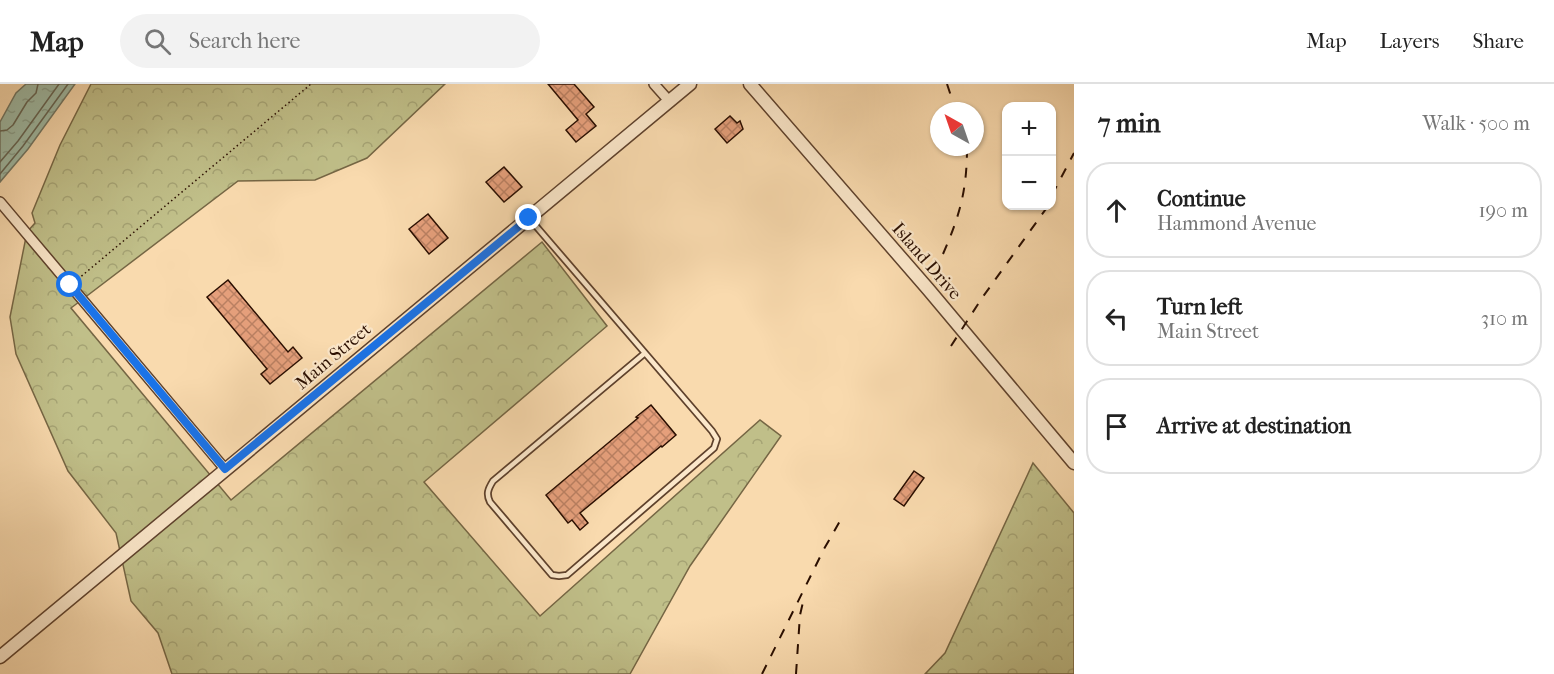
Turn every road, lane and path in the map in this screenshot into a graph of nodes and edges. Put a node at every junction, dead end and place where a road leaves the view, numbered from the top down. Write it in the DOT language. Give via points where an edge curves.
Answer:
graph roads {
  1 [pos="311,84"];
  2 [pos="654,84"];
  3 [pos="690,84"];
  4 [pos="750,84"];
  5 [pos="670,102"];
  6 [pos="0,202"];
  7 [pos="529,218"];
  8 [pos="70,285"];
  9 [pos="645,353"];
  10 [pos="1074,464"];
  11 [pos="225,469"];
  12 [pos="0,657"];
  1 -- 8 [label="path"];
  2 -- 5 [label="street"];
  3 -- 5 [label="street, Main Street"];
  4 -- 10 [label="street, Island Drive"];
  5 -- 7 [label="street, Main Street"];
  6 -- 8 [label="street"];
  7 -- 9 [label="lane"];
  7 -- 11 [label="street, Main Street"];
  8 -- 11 [label="street"];
  9 -- 9 [label="lane" via="712,430 717,439 714,448 567,575 552,575 490,502 489,488"];
  11 -- 12 [label="street, Main Street"];
}
